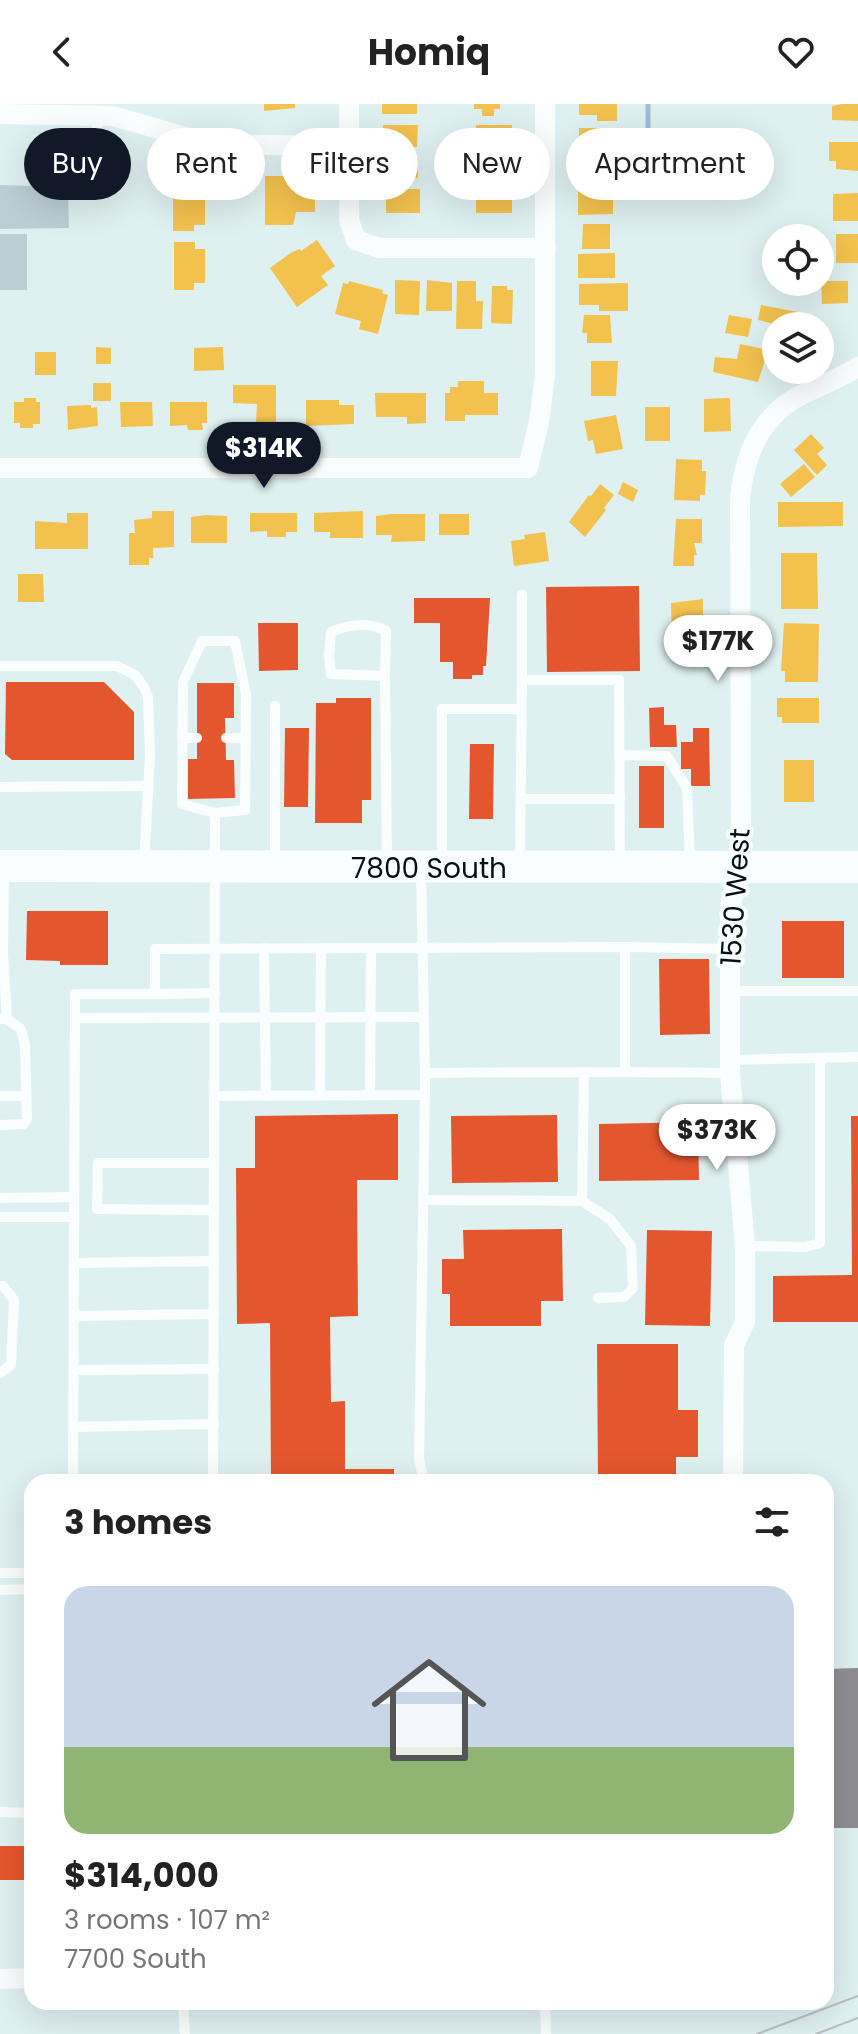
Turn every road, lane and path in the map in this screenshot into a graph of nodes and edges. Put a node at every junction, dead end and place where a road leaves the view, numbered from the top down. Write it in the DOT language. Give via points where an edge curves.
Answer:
graph roads {
  1 [pos="349,104"];
  2 [pos="545,104"];
  3 [pos="0,114"];
  4 [pos="97,114"];
  5 [pos="97,128"];
  6 [pos="349,128"];
  7 [pos="281,145"];
  8 [pos="349,200"];
  9 [pos="546,248"];
  10 [pos="858,367"];
  11 [pos="0,468"];
  12 [pos="522,595"];
  13 [pos="0,666"];
  14 [pos="385,676"];
  15 [pos="522,680"];
  16 [pos="275,706"];
  17 [pos="521,709"];
  18 [pos="182,738"];
  19 [pos="197,738"];
  20 [pos="226,738"];
  21 [pos="246,738"];
  22 [pos="619,755"];
  23 [pos="147,786"];
  24 [pos="0,787"];
  25 [pos="521,799"];
  26 [pos="620,799"];
  27 [pos="215,813"];
  28 [pos="2,866"];
  29 [pos="144,867"];
  30 [pos="215,867"];
  31 [pos="690,867"];
  32 [pos="741,867"];
  33 [pos="858,867"];
  34 [pos="275,868"];
  35 [pos="387,868"];
  36 [pos="431,868"];
  37 [pos="520,868"];
  38 [pos="620,868"];
  39 [pos="422,947"];
  40 [pos="625,947"];
  41 [pos="264,948"];
  42 [pos="321,948"];
  43 [pos="371,948"];
  44 [pos="215,949"];
  45 [pos="729,949"];
  46 [pos="2,954"];
  47 [pos="730,991"];
  48 [pos="858,991"];
  49 [pos="215,993"];
  50 [pos="155,994"];
  51 [pos="424,1017"];
  52 [pos="75,1018"];
  53 [pos="265,1018"];
  54 [pos="320,1018"];
  55 [pos="371,1018"];
  56 [pos="4,1019"];
  57 [pos="215,1019"];
  58 [pos="858,1057"];
  59 [pos="820,1058"];
  60 [pos="730,1067"];
  61 [pos="584,1072"];
  62 [pos="625,1072"];
  63 [pos="425,1073"];
  64 [pos="320,1095"];
  65 [pos="370,1095"];
  66 [pos="425,1095"];
  67 [pos="0,1096"];
  68 [pos="25,1096"];
  69 [pos="215,1096"];
  70 [pos="266,1096"];
  71 [pos="0,1125"];
  72 [pos="214,1163"];
  73 [pos="74,1197"];
  74 [pos="0,1198"];
  75 [pos="423,1200"];
  76 [pos="582,1201"];
  77 [pos="214,1210"];
  78 [pos="0,1217"];
  79 [pos="74,1217"];
  80 [pos="745,1246"];
  81 [pos="214,1261"];
  82 [pos="74,1263"];
  83 [pos="0,1286"];
  84 [pos="598,1298"];
  85 [pos="214,1314"];
  86 [pos="74,1316"];
  87 [pos="214,1369"];
  88 [pos="74,1370"];
  89 [pos="0,1373"];
  90 [pos="214,1424"];
  91 [pos="74,1427"];
  92 [pos="73,1474"];
  93 [pos="213,1474"];
  94 [pos="422,1474"];
  95 [pos="733,1474"];
  96 [pos="0,1573"];
  97 [pos="24,1573"];
  98 [pos="24,1589"];
  99 [pos="0,1590"];
  100 [pos="0,1812"];
  101 [pos="24,1813"];
  102 [pos="24,1978"];
  103 [pos="0,1979"];
  104 [pos="184,2010"];
  105 [pos="545,2010"];
  106 [pos="185,2034"];
  107 [pos="546,2034"];
  1 -- 6 [label="street"];
  2 -- 9 [label="street"];
  3 -- 4 [label="street"];
  4 -- 5 [label="lane"];
  4 -- 7 [label="street" via="210,144"];
  8 -- 9 [label="street" via="356,240 379,248"];
  9 -- 11 [label="street" via="545,375 528,468"];
  10 -- 32 [label="street, 1530 West" via="799,396 771,417 753,443 743,473"];
  12 -- 15 [label="lane"];
  13 -- 23 [label="lane" via="117,666 135,675 148,697"];
  14 -- 14 [label="lane" via="331,674 331,632 346,625 386,631"];
  14 -- 35 [label="lane"];
  15 -- 17 [label="lane"];
  15 -- 22 [label="lane" via="619,680"];
  16 -- 34 [label="lane"];
  17 -- 25 [label="lane"];
  17 -- 36 [label="lane" via="442,709"];
  18 -- 19 [label="lane"];
  18 -- 21 [label="lane" via="183,682 202,641 235,641 246,695"];
  18 -- 27 [label="lane" via="182,804"];
  20 -- 21 [label="lane"];
  21 -- 27 [label="lane" via="245,810"];
  22 -- 26 [label="lane"];
  22 -- 31 [label="lane" via="667,756 678,771 687,788"];
  23 -- 24 [label="lane"];
  23 -- 29 [label="lane"];
  25 -- 26 [label="lane"];
  25 -- 37 [label="lane"];
  26 -- 38 [label="lane"];
  27 -- 30 [label="lane"];
  28 -- 29 [label="main road, 7800 South"];
  28 -- 46 [label="lane"];
  29 -- 30 [label="main road, 7800 South"];
  30 -- 34 [label="main road, 7800 South"];
  30 -- 44 [label="lane"];
  31 -- 32 [label="main road, 7800 South"];
  31 -- 38 [label="main road, 7800 South"];
  32 -- 33 [label="main road, 7800 South"];
  32 -- 45 [label="street, 1530 West" via="730,907"];
  34 -- 35 [label="main road, 7800 South"];
  35 -- 36 [label="main road, 7800 South"];
  36 -- 37 [label="main road, 7800 South"];
  36 -- 39 [label="lane"];
  37 -- 38 [label="main road, 7800 South"];
  39 -- 40 [label="lane"];
  39 -- 43 [label="lane"];
  39 -- 51 [label="lane"];
  40 -- 45 [label="lane"];
  40 -- 62 [label="lane"];
  41 -- 42 [label="lane"];
  41 -- 44 [label="lane"];
  41 -- 53 [label="lane"];
  42 -- 43 [label="lane"];
  42 -- 54 [label="lane"];
  43 -- 55 [label="lane"];
  44 -- 49 [label="lane"];
  44 -- 50 [label="lane" via="155,949"];
  45 -- 47 [label="street, 1530 West"];
  46 -- 56 [label="lane"];
  47 -- 48 [label="lane"];
  47 -- 60 [label="street, 1530 West"];
  49 -- 50 [label="lane"];
  49 -- 57 [label="lane"];
  50 -- 52 [label="lane" via="75,994"];
  51 -- 55 [label="lane"];
  51 -- 63 [label="lane"];
  52 -- 57 [label="lane"];
  52 -- 73 [label="lane"];
  53 -- 54 [label="lane"];
  53 -- 57 [label="lane"];
  53 -- 70 [label="lane"];
  54 -- 55 [label="lane"];
  54 -- 64 [label="lane"];
  55 -- 65 [label="lane"];
  56 -- 68 [label="lane" via="21,1029"];
  57 -- 69 [label="lane"];
  58 -- 59 [label="lane"];
  59 -- 60 [label="lane"];
  59 -- 80 [label="lane" via="820,1243"];
  60 -- 62 [label="lane"];
  60 -- 80 [label="street, 1530 West"];
  61 -- 62 [label="lane"];
  61 -- 63 [label="lane"];
  61 -- 76 [label="lane"];
  63 -- 66 [label="lane"];
  64 -- 65 [label="lane"];
  64 -- 70 [label="lane"];
  65 -- 66 [label="lane"];
  66 -- 75 [label="lane"];
  67 -- 68 [label="lane"];
  68 -- 71 [label="lane" via="26,1122"];
  69 -- 70 [label="lane"];
  69 -- 72 [label="lane"];
  72 -- 77 [label="lane"];
  72 -- 77 [label="lane" via="98,1163 97,1178 97,1209"];
  73 -- 74 [label="lane"];
  73 -- 79 [label="lane"];
  75 -- 76 [label="lane"];
  75 -- 94 [label="lane"];
  76 -- 84 [label="lane" via="610,1219 631,1246 633,1288 624,1297"];
  77 -- 81 [label="lane"];
  78 -- 79 [label="lane"];
  79 -- 82 [label="lane"];
  80 -- 95 [label="street, 1530 West" via="745,1322 734,1345"];
  81 -- 82 [label="lane"];
  81 -- 85 [label="lane"];
  82 -- 86 [label="lane"];
  83 -- 89 [label="lane" via="14,1300 11,1365"];
  85 -- 86 [label="lane"];
  85 -- 87 [label="lane"];
  86 -- 88 [label="lane"];
  87 -- 88 [label="lane"];
  87 -- 90 [label="lane"];
  88 -- 91 [label="lane"];
  90 -- 91 [label="lane"];
  90 -- 93 [label="lane"];
  91 -- 92 [label="lane"];
  96 -- 97 [label="lane"];
  98 -- 99 [label="lane"];
  100 -- 101 [label="lane"];
  102 -- 103 [label="street"];
  104 -- 106 [label="lane"];
  105 -- 107 [label="lane"];
}
